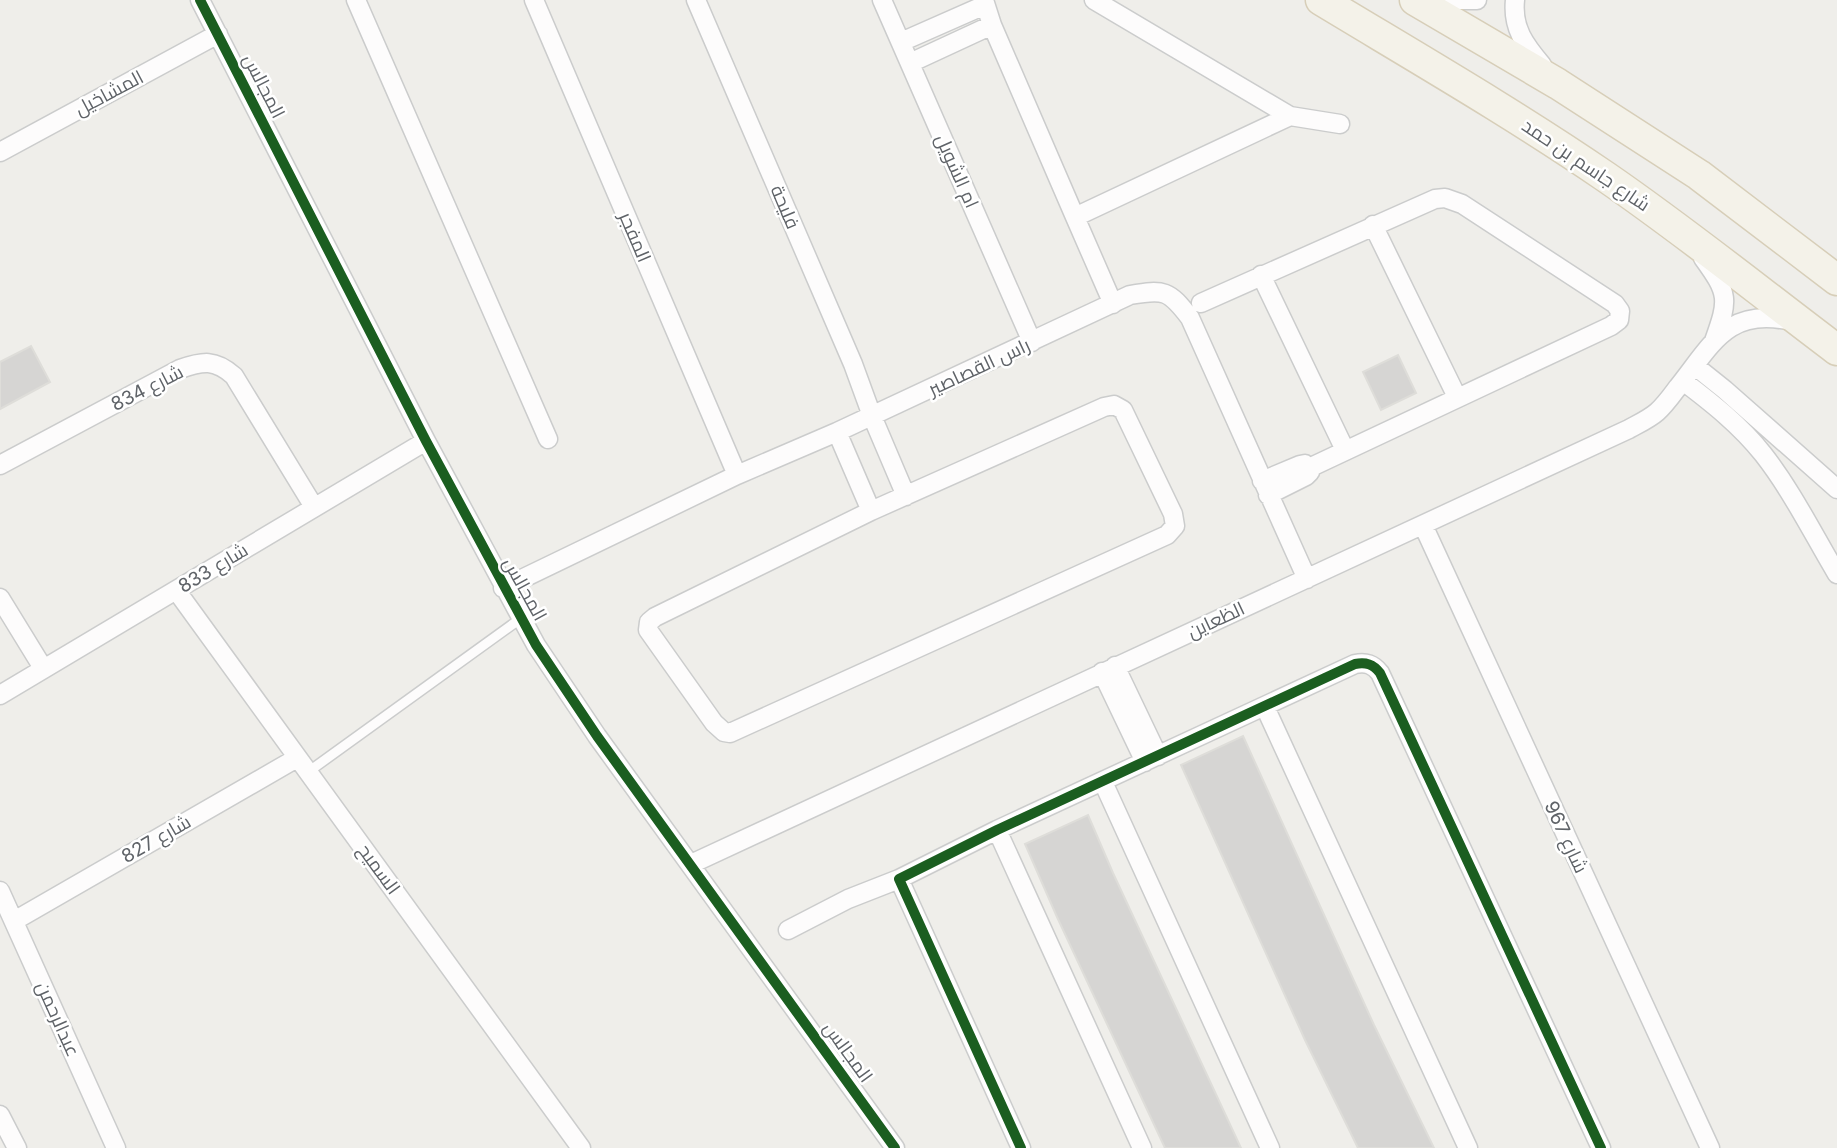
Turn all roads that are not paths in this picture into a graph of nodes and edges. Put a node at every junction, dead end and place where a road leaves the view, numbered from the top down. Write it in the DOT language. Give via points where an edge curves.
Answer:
graph roads {
  1 [pos="200,0"];
  2 [pos="356,0"];
  3 [pos="534,0"];
  4 [pos="696,0"];
  5 [pos="882,0"];
  6 [pos="1094,0"];
  7 [pos="1321,0"];
  8 [pos="1415,0"];
  9 [pos="1448,0"];
  10 [pos="1477,0"];
  11 [pos="1515,0"];
  12 [pos="985,2"];
  13 [pos="992,25"];
  14 [pos="218,34"];
  15 [pos="901,42"];
  16 [pos="910,63"];
  17 [pos="1558,84"];
  18 [pos="1290,116"];
  19 [pos="1340,124"];
  20 [pos="0,152"];
  21 [pos="1074,216"];
  22 [pos="1373,225"];
  23 [pos="1687,234"];
  24 [pos="1261,275"];
  25 [pos="1837,280"];
  26 [pos="1201,303"];
  27 [pos="1113,304"];
  28 [pos="1802,324"];
  29 [pos="1714,341"];
  30 [pos="1032,342"];
  31 [pos="1837,350"];
  32 [pos="1695,366"];
  33 [pos="1683,381"];
  34 [pos="1457,397"];
  35 [pos="872,416"];
  36 [pos="837,432"];
  37 [pos="1778,436"];
  38 [pos="548,439"];
  39 [pos="426,441"];
  40 [pos="1345,450"];
  41 [pos="1762,453"];
  42 [pos="0,465"];
  43 [pos="737,475"];
  44 [pos="1265,488"];
  45 [pos="1837,489"];
  46 [pos="906,496"];
  47 [pos="314,507"];
  48 [pos="871,511"];
  49 [pos="1423,525"];
  50 [pos="1837,574"];
  51 [pos="1307,579"];
  52 [pos="503,588"];
  53 [pos="176,590"];
  54 [pos="0,597"];
  55 [pos="520,619"];
  56 [pos="43,668"];
  57 [pos="1109,669"];
  58 [pos="0,695"];
  59 [pos="1265,707"];
  60 [pos="1151,759"];
  61 [pos="303,765"];
  62 [pos="1103,782"];
  63 [pos="996,831"];
  64 [pos="691,864"];
  65 [pos="899,879"];
  66 [pos="0,891"];
  67 [pos="14,921"];
  68 [pos="788,930"];
  69 [pos="0,1115"];
  70 [pos="17,1148"];
  71 [pos="116,1148"];
  72 [pos="582,1148"];
  73 [pos="895,1148"];
  74 [pos="1021,1148"];
  75 [pos="1142,1148"];
  76 [pos="1270,1148"];
  77 [pos="1468,1148"];
  78 [pos="1601,1148"];
  79 [pos="1710,1148"];
  1 -- 14 [label="street, المجالس"];
  2 -- 38 [label="street"];
  3 -- 43 [label="street, المفجر"];
  4 -- 35 [label="street, فليحة"];
  5 -- 15 [label="street, ام الشويل"];
  6 -- 18 [label="street"];
  7 -- 23 [label="main road, شارع جاسم بن حمد" via="1540,134"];
  8 -- 17 [label="main road"];
  9 -- 10 [label="street"];
  11 -- 17 [label="street" via="1516,29"];
  12 -- 13 [label="street"];
  12 -- 15 [label="street"];
  13 -- 16 [label="street"];
  13 -- 21 [label="street"];
  14 -- 20 [label="street, المشاخيل"];
  14 -- 39 [label="street, المجالس"];
  15 -- 16 [label="street, ام الشويل"];
  16 -- 30 [label="street, ام الشويل"];
  17 -- 25 [label="main road" via="1699,175"];
  18 -- 19 [label="street"];
  18 -- 21 [label="street"];
  21 -- 27 [label="street"];
  22 -- 24 [label="street"];
  22 -- 34 [label="street"];
  22 -- 34 [label="street" via="1435,199 1455,200 1620,311 1612,326"];
  23 -- 28 [label="main road, شارع جاسم بن حمد"];
  23 -- 29 [label="street, الظعاين" via="1724,294 1725,309"];
  24 -- 26 [label="street"];
  24 -- 40 [label="street"];
  27 -- 30 [label="street, راس القصاصير"];
  27 -- 44 [label="street, راس القصاصير" via="1150,292 1175,298 1190,318"];
  28 -- 29 [label="street, الظعاين" via="1753,318 1738,322"];
  28 -- 31 [label="main road, شارع جاسم بن حمد"];
  29 -- 32 [label="street, الظعاين"];
  30 -- 35 [label="street, راس القصاصير"];
  32 -- 33 [label="street, الظعاين"];
  32 -- 37 [label="street"];
  33 -- 41 [label="street" via="1732,420"];
  33 -- 49 [label="street, الظعاين" via="1658,411 1629,429"];
  34 -- 40 [label="street"];
  35 -- 36 [label="street, راس القصاصير"];
  35 -- 46 [label="street, فليحة"];
  36 -- 43 [label="street, راس القصاصير"];
  36 -- 48 [label="street"];
  37 -- 41 [label="street"];
  37 -- 45 [label="street"];
  39 -- 47 [label="street, شارع 833"];
  39 -- 52 [label="street, المجالس"];
  40 -- 44 [label="street" via="1309,468 1306,476"];
  41 -- 50 [label="street"];
  42 -- 47 [label="street, شارع 834" via="180,369 211,363 234,376"];
  43 -- 52 [label="street, راس القصاصير"];
  44 -- 51 [label="street, راس القصاصير"];
  46 -- 48 [label="street"];
  46 -- 48 [label="street" via="1114,405 1123,410 1175,526 1167,535 737,731 719,729 650,634 649,622"];
  47 -- 53 [label="street, شارع 833"];
  49 -- 51 [label="street, الظعاين"];
  49 -- 79 [label="street, شارع 967"];
  51 -- 57 [label="street, الظعاين"];
  52 -- 55 [label="street, المجالس"];
  53 -- 56 [label="street, شارع 833"];
  53 -- 61 [label="street, السميح"];
  54 -- 56 [label="street"];
  55 -- 61 [label="lane"];
  55 -- 64 [label="street, المجالس" via="553,673"];
  56 -- 58 [label="street, شارع 833"];
  57 -- 60 [label="street"];
  57 -- 64 [label="street, الظعاين"];
  59 -- 60 [label="street"];
  59 -- 77 [label="street"];
  59 -- 78 [label="street" via="1355,664 1370,664 1380,673"];
  60 -- 62 [label="street"];
  61 -- 67 [label="street, شارع 827"];
  61 -- 72 [label="street, السميح"];
  62 -- 63 [label="street"];
  62 -- 76 [label="street"];
  63 -- 65 [label="street"];
  63 -- 75 [label="street"];
  64 -- 73 [label="street, المجالس"];
  65 -- 68 [label="street"];
  65 -- 74 [label="street"];
  66 -- 67 [label="street, عبدالرحمن"];
  67 -- 71 [label="street, عبدالرحمن"];
  69 -- 70 [label="street"];
}
